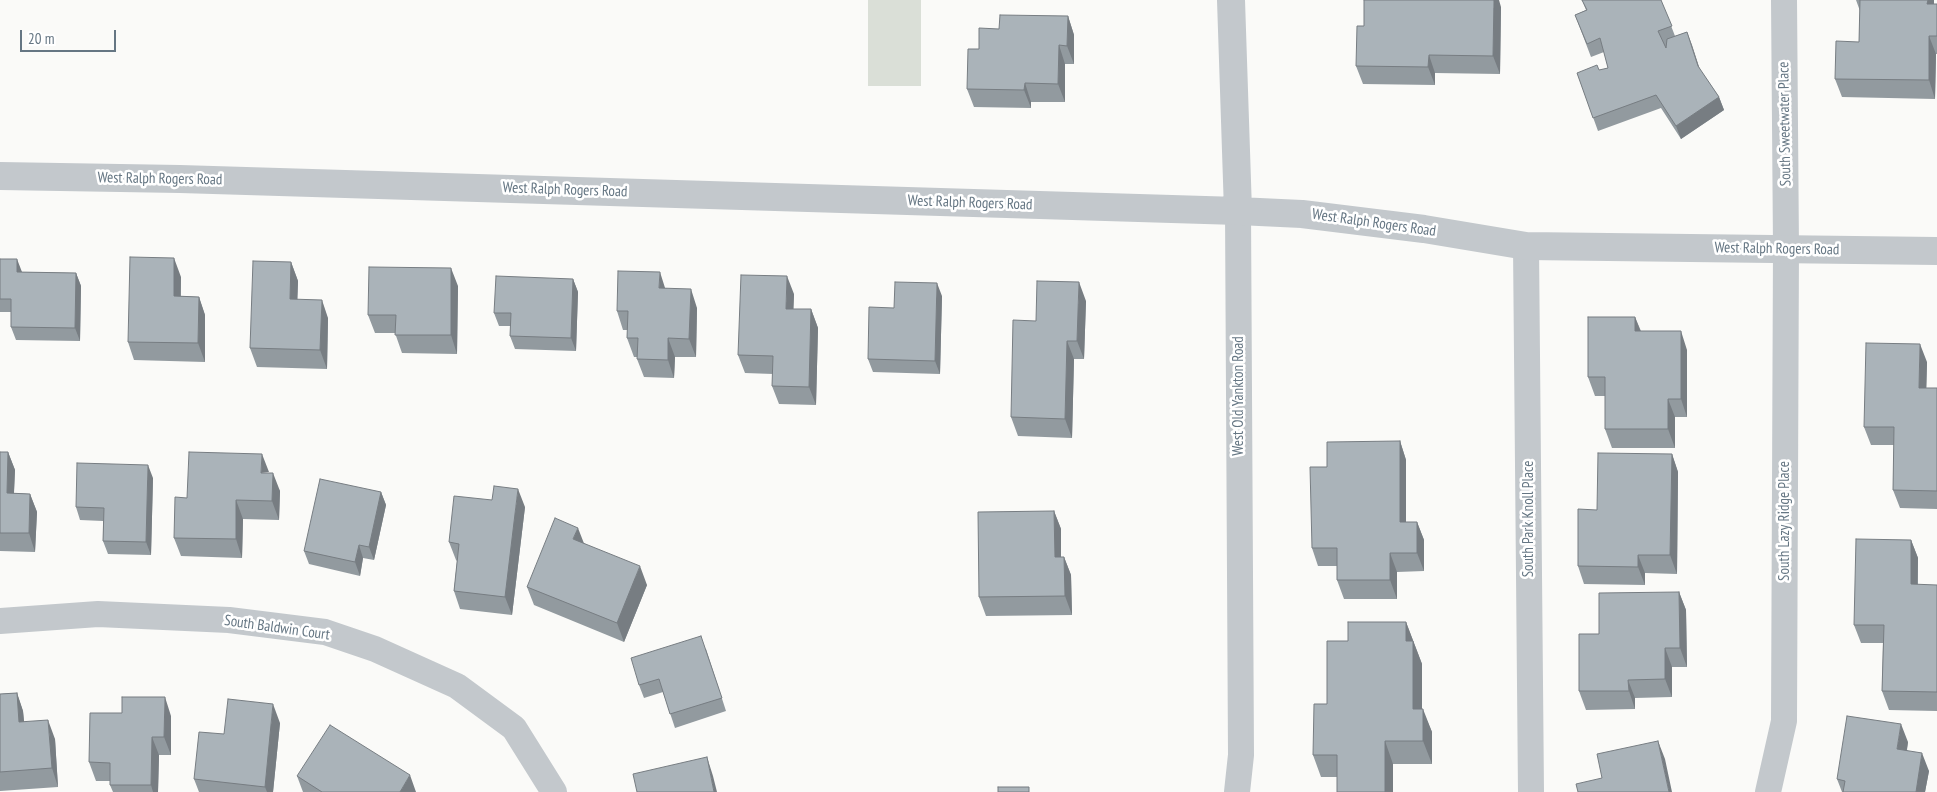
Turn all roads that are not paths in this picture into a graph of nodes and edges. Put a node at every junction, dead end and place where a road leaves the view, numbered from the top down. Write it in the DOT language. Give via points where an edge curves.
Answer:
graph roads {
  1 [pos="1231,0"];
  2 [pos="1784,0"];
  3 [pos="0,176"];
  4 [pos="1238,211"];
  5 [pos="1526,246"];
  6 [pos="1786,248"];
  7 [pos="1937,251"];
  8 [pos="0,621"];
  9 [pos="554,792"];
  10 [pos="1237,792"];
  11 [pos="1531,792"];
  12 [pos="1768,792"];
  1 -- 4 [label="street, West Old Yankton Road"];
  2 -- 6 [label="street, South Sweetwater Place"];
  3 -- 4 [label="street, West Ralph Rogers Road"];
  4 -- 5 [label="street, West Ralph Rogers Road" via="1302,214"];
  4 -- 10 [label="street, West Old Yankton Road" via="1241,755"];
  5 -- 6 [label="street, West Ralph Rogers Road"];
  5 -- 11 [label="street, South Park Knoll Place"];
  6 -- 7 [label="street, West Ralph Rogers Road"];
  6 -- 12 [label="street, South Lazy Ridge Place" via="1784,720"];
  8 -- 9 [label="street, South Baldwin Court" via="98,614 229,620 325,632 375,649 456,686 514,728"];
}
